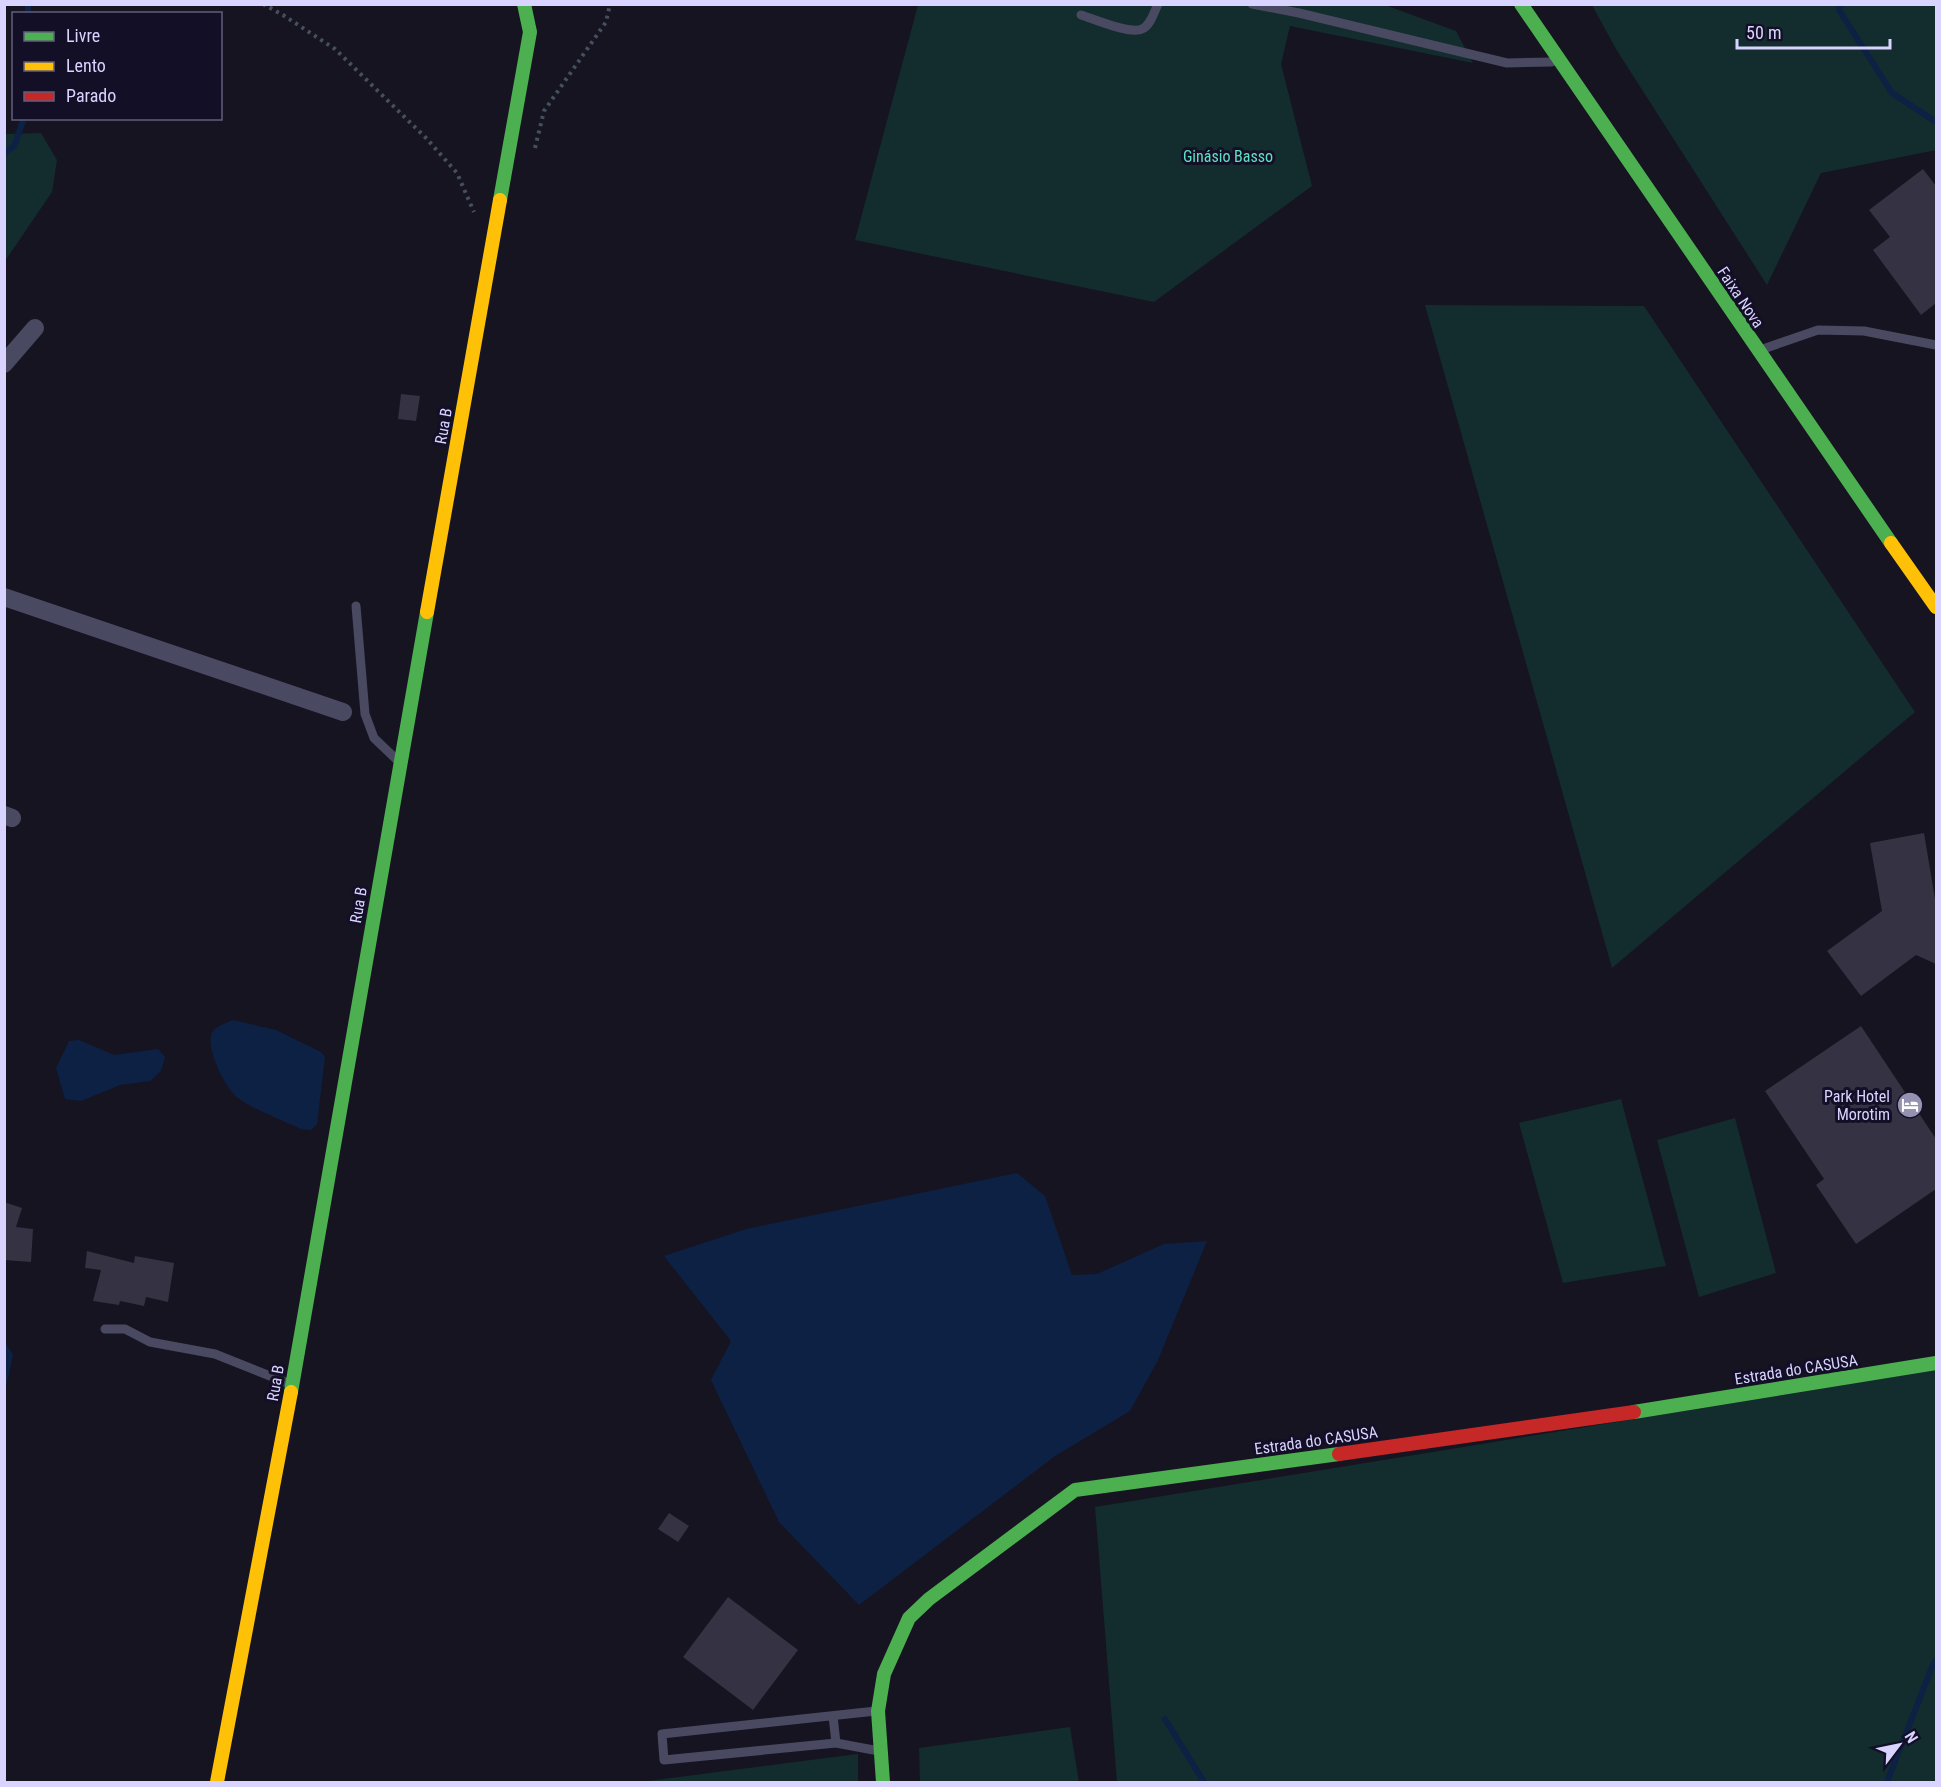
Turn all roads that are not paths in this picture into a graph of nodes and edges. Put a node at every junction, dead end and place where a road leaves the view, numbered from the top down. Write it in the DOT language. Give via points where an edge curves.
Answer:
graph roads {
  1 [pos="524,4"];
  2 [pos="1158,4"];
  3 [pos="1252,4"];
  4 [pos="1521,4"];
  5 [pos="1081,15"];
  6 [pos="1560,62"];
  7 [pos="35,328"];
  8 [pos="1936,345"];
  9 [pos="1758,351"];
  10 [pos="4,364"];
  11 [pos="4,597"];
  12 [pos="356,606"];
  13 [pos="1936,607"];
  14 [pos="343,712"];
  15 [pos="400,762"];
  16 [pos="105,1329"];
  17 [pos="1936,1363"];
  18 [pos="292,1384"];
  19 [pos="878,1711"];
  20 [pos="833,1716"];
  21 [pos="836,1743"];
  22 [pos="881,1751"];
  23 [pos="217,1782"];
  24 [pos="883,1782"];
  1 -- 15 [label="main road, Rua B" via="530,32"];
  2 -- 5 [label="lane" via="1149,22 1132,31"];
  3 -- 6 [label="lane" via="1507,63"];
  4 -- 6 [label="main road, Faixa Nova"];
  6 -- 9 [label="main road, Faixa Nova"];
  7 -- 10 [label="street"];
  8 -- 9 [label="lane" via="1864,331 1818,330"];
  9 -- 13 [label="main road, Faixa Nova"];
  11 -- 14 [label="street"];
  12 -- 15 [label="lane" via="365,714 375,738"];
  15 -- 18 [label="main road, Rua B"];
  16 -- 18 [label="lane" via="125,1329 150,1342 215,1354"];
  17 -- 19 [label="main road, Estrada do CASUSA" via="1593,1419 1075,1490 909,1618 884,1674"];
  18 -- 23 [label="main road, Rua B"];
  19 -- 20 [label="lane"];
  19 -- 22 [label="main road, Estrada do CASUSA"];
  20 -- 21 [label="lane"];
  20 -- 21 [label="lane" via="662,1734 664,1760"];
  21 -- 22 [label="lane"];
  22 -- 24 [label="main road, Estrada do CASUSA"];
}
